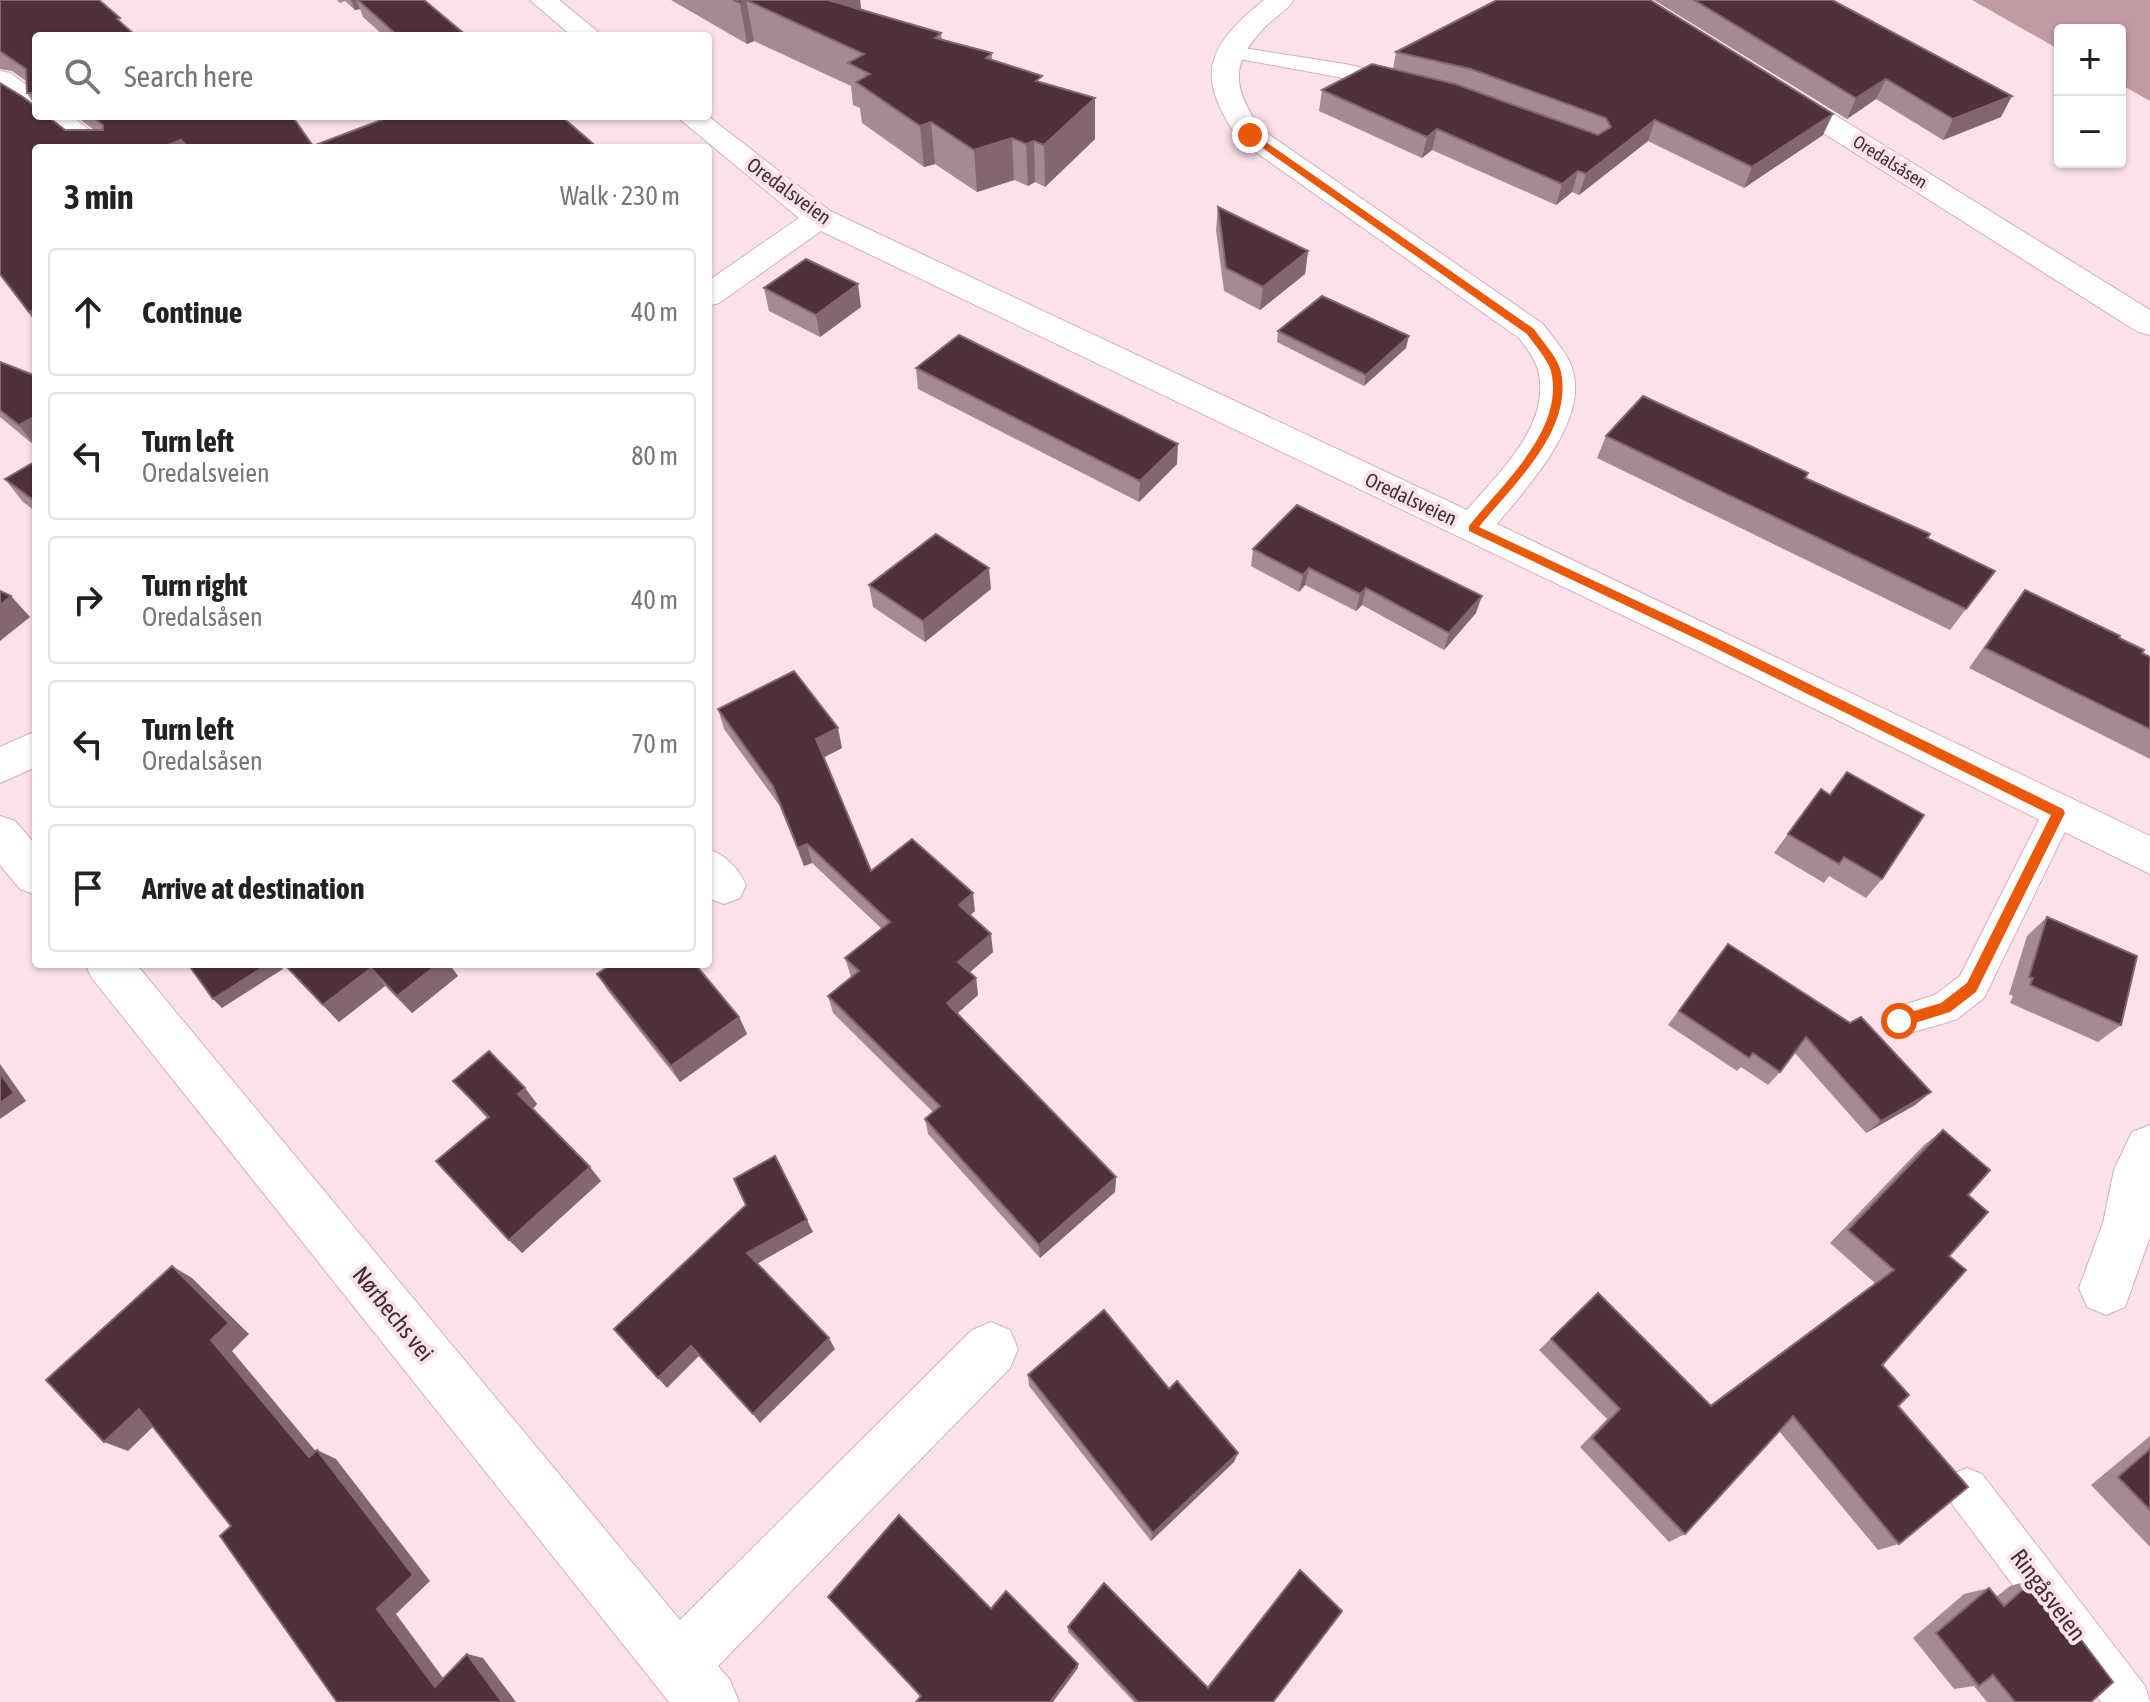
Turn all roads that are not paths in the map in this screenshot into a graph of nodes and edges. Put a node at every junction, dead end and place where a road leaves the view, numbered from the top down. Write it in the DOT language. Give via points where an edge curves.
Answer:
graph roads {
  1 [pos="543,0"];
  2 [pos="1281,0"];
  3 [pos="584,32"];
  4 [pos="1230,52"];
  5 [pos="1750,75"];
  6 [pos="0,79"];
  7 [pos="1416,87"];
  8 [pos="32,102"];
  9 [pos="58,120"];
  10 [pos="695,120"];
  11 [pos="92,144"];
  12 [pos="819,218"];
  13 [pos="712,293"];
  14 [pos="2150,325"];
  15 [pos="1472,528"];
  16 [pos="32,750"];
  17 [pos="0,766"];
  18 [pos="2058,813"];
  19 [pos="0,834"];
  20 [pos="2150,856"];
  21 [pos="32,871"];
  22 [pos="111,968"];
  23 [pos="1899,1021"];
  24 [pos="2150,1149"];
  25 [pos="2106,1288"];
  26 [pos="991,1349"];
  27 [pos="1967,1489"];
  28 [pos="693,1683"];
  29 [pos="2129,1702"];
  1 -- 3 [label="street"];
  2 -- 4 [label="street" via="1260,14"];
  4 -- 7 [label="lane"];
  4 -- 15 [label="street" via="1224,89 1250,135 1531,331 1555,369 1558,402 1544,437"];
  5 -- 14 [label="street, Oredalsåsen"];
  6 -- 8 [label="street"];
  9 -- 11 [label="street"];
  10 -- 12 [label="street, Oredalsveien"];
  12 -- 13 [label="street"];
  12 -- 15 [label="street, Oredalsveien"];
  15 -- 18 [label="street, Oredalsveien"];
  16 -- 17 [label="street"];
  18 -- 20 [label="street, Oredalsveien"];
  18 -- 23 [label="lane" via="1972,987 1945,1008"];
  19 -- 21 [label="street"];
  22 -- 28 [label="street, Nørbechs vei"];
  24 -- 25 [label="street" via="2139,1170 2129,1223"];
  26 -- 28 [label="street, Nørbechs vei"];
  27 -- 29 [label="lane, Ringåsveien"];
}
